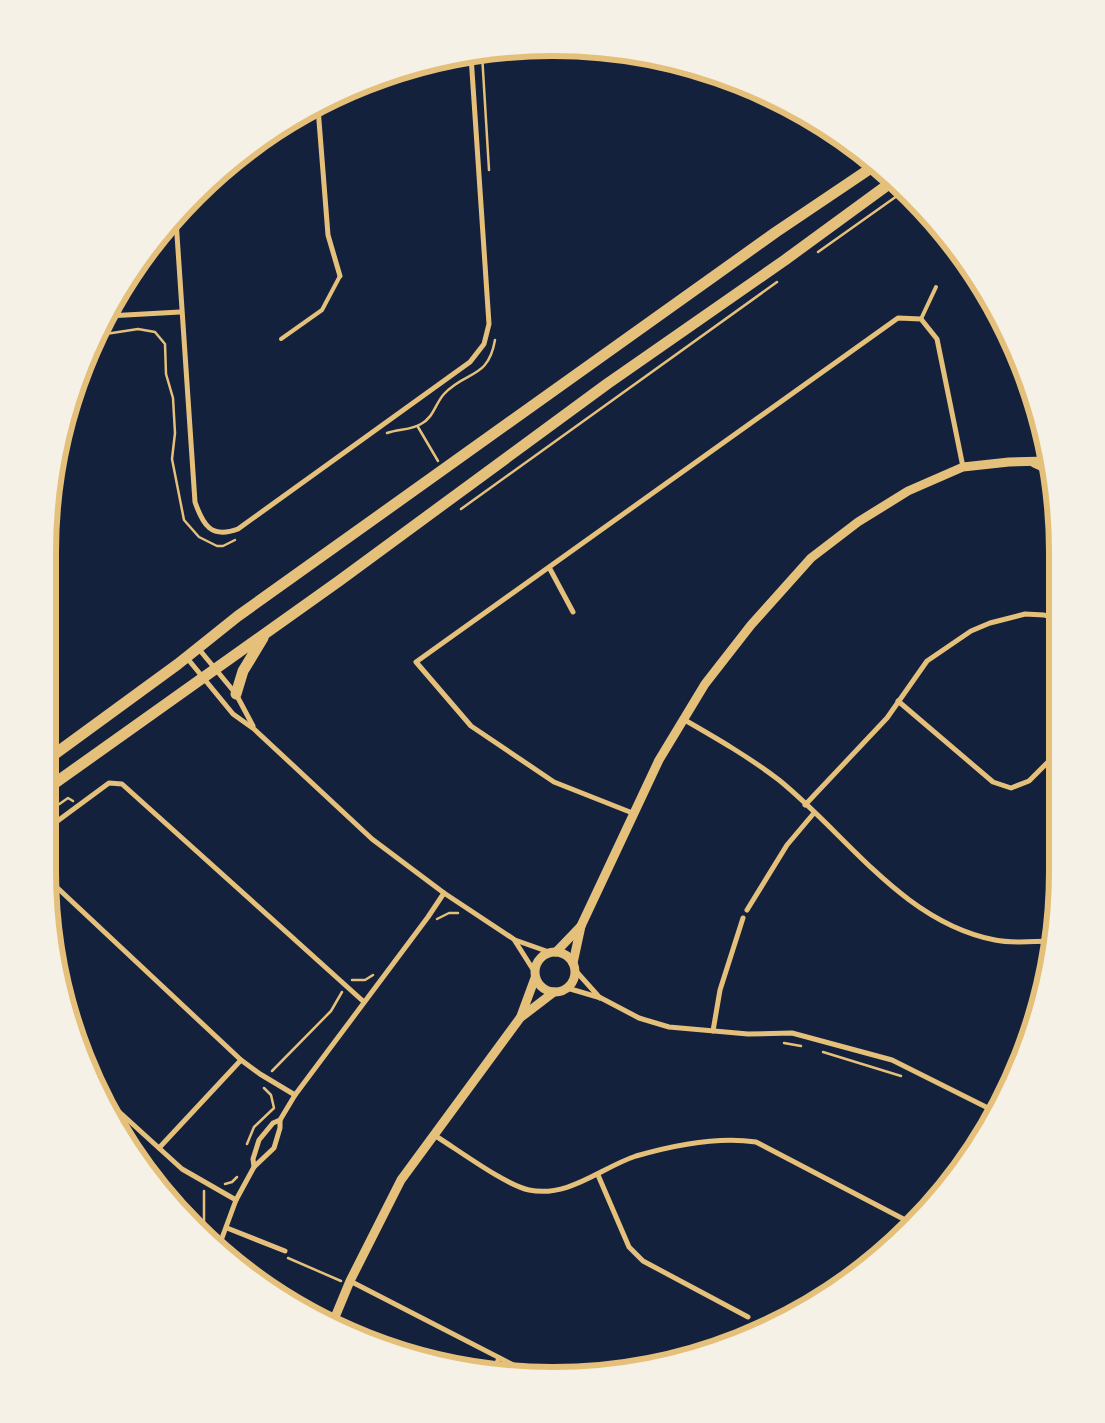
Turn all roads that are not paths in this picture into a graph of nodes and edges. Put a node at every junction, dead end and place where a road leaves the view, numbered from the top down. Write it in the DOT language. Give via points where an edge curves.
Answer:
graph roads {
  1 [pos="471,63"];
  2 [pos="319,115"];
  3 [pos="868,170"];
  4 [pos="886,185"];
  5 [pos="176,228"];
  6 [pos="340,276"];
  7 [pos="936,287"];
  8 [pos="180,312"];
  9 [pos="117,316"];
  10 [pos="921,319"];
  11 [pos="281,338"];
  12 [pos="1040,462"];
  13 [pos="1034,463"];
  14 [pos="1041,466"];
  15 [pos="963,467"];
  16 [pos="550,569"];
  17 [pos="574,612"];
  18 [pos="1049,617"];
  19 [pos="268,631"];
  20 [pos="198,648"];
  21 [pos="186,657"];
  22 [pos="215,669"];
  23 [pos="202,678"];
  24 [pos="236,694"];
  25 [pos="898,701"];
  26 [pos="683,719"];
  27 [pos="254,729"];
  28 [pos="56,753"];
  29 [pos="1049,761"];
  30 [pos="56,782"];
  31 [pos="805,805"];
  32 [pos="814,813"];
  33 [pos="634,814"];
  34 [pos="56,822"];
  35 [pos="56,887"];
  36 [pos="444,893"];
  37 [pos="747,910"];
  38 [pos="743,918"];
  39 [pos="581,926"];
  40 [pos="515,940"];
  41 [pos="1044,942"];
  42 [pos="552,952"];
  43 [pos="574,967"];
  44 [pos="535,974"];
  45 [pos="567,988"];
  46 [pos="554,992"];
  47 [pos="601,998"];
  48 [pos="364,1002"];
  49 [pos="520,1018"];
  50 [pos="713,1031"];
  51 [pos="242,1060"];
  52 [pos="295,1095"];
  53 [pos="988,1108"];
  54 [pos="119,1112"];
  55 [pos="280,1120"];
  56 [pos="434,1135"];
  57 [pos="159,1148"];
  58 [pos="254,1166"];
  59 [pos="598,1175"];
  60 [pos="236,1200"];
  61 [pos="904,1220"];
  62 [pos="227,1228"];
  63 [pos="221,1240"];
  64 [pos="285,1251"];
  65 [pos="349,1283"];
  66 [pos="335,1317"];
  67 [pos="748,1317"];
  68 [pos="499,1358"];
  69 [pos="497,1364"];
  70 [pos="514,1365"];
  1 -- 8 [label="street" via="489,324 484,344 470,362 238,529 216,532 206,526 195,502"];
  2 -- 6 [label="street" via="328,235"];
  3 -- 20 [label="main road" via="776,232 238,616"];
  4 -- 19 [label="main road"];
  5 -- 8 [label="street"];
  6 -- 11 [label="lane" via="322,310"];
  7 -- 10 [label="lane"];
  8 -- 9 [label="street"];
  10 -- 15 [label="street" via="937,339"];
  10 -- 16 [label="street" via="898,318"];
  12 -- 13 [label="street"];
  13 -- 14 [label="street"];
  13 -- 15 [label="street"];
  15 -- 26 [label="street" via="908,491 858,522 811,558 751,625 705,684"];
  16 -- 17 [label="street"];
  16 -- 33 [label="street" via="416,662 471,726 554,782"];
  18 -- 25 [label="street" via="1025,614 971,631 927,660"];
  19 -- 22 [label="main road"];
  19 -- 24 [label="main road" via="250,657"];
  20 -- 21 [label="main road"];
  20 -- 22 [label="street"];
  21 -- 23 [label="street"];
  21 -- 28 [label="main road"];
  22 -- 23 [label="main road"];
  22 -- 24 [label="street"];
  23 -- 27 [label="street" via="233,714"];
  23 -- 30 [label="main road"];
  24 -- 27 [label="street"];
  25 -- 29 [label="street" via="993,782 1011,788 1029,781"];
  25 -- 31 [label="street" via="887,718"];
  26 -- 31 [label="street" via="746,756"];
  26 -- 33 [label="street" via="659,760"];
  27 -- 36 [label="street" via="372,839"];
  31 -- 32 [label="street"];
  32 -- 37 [label="street" via="787,845"];
  32 -- 41 [label="street" via="904,898 928,915 996,940"];
  33 -- 39 [label="street"];
  34 -- 48 [label="street" via="109,783 122,784"];
  35 -- 51 [label="street"];
  36 -- 40 [label="street"];
  36 -- 48 [label="street"];
  38 -- 50 [label="street" via="720,990"];
  39 -- 42 [label="street"];
  39 -- 43 [label="street"];
  40 -- 42 [label="street"];
  40 -- 44 [label="street"];
  42 -- 43 [label="street" via="566,955"];
  42 -- 44 [label="street" via="538,960"];
  43 -- 45 [label="street" via="572,983"];
  43 -- 47 [label="street"];
  44 -- 46 [label="street" via="540,986"];
  44 -- 49 [label="street"];
  45 -- 46 [label="street"];
  45 -- 47 [label="street"];
  46 -- 49 [label="street"];
  47 -- 50 [label="street" via="639,1018 669,1027"];
  48 -- 52 [label="street"];
  49 -- 56 [label="street"];
  50 -- 53 [label="street" via="792,1033 892,1060"];
  51 -- 52 [label="street"];
  51 -- 57 [label="street"];
  52 -- 55 [label="street"];
  54 -- 57 [label="street"];
  55 -- 58 [label="street" via="274,1148"];
  55 -- 58 [label="street" via="272,1123 259,1140"];
  56 -- 59 [label="street" via="528,1190 565,1189"];
  56 -- 65 [label="street" via="402,1180"];
  57 -- 60 [label="street" via="182,1169"];
  58 -- 60 [label="street"];
  59 -- 61 [label="street" via="635,1157 687,1144 736,1139 756,1142"];
  59 -- 67 [label="street" via="629,1246 642,1261"];
  60 -- 62 [label="street"];
  62 -- 63 [label="street"];
  62 -- 64 [label="street"];
  65 -- 66 [label="street"];
  65 -- 68 [label="street"];
  68 -- 69 [label="street"];
  68 -- 70 [label="street"];
}
